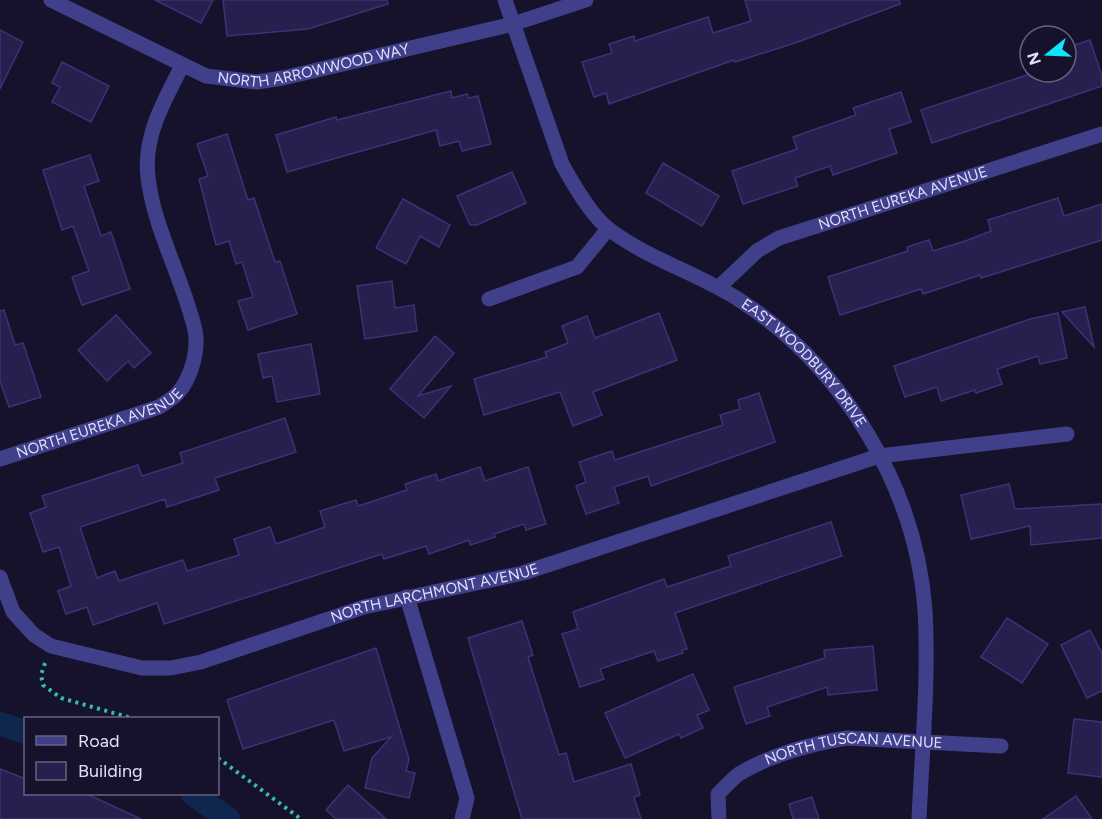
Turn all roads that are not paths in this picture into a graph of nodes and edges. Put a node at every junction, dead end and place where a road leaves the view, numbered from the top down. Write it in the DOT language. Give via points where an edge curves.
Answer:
graph roads {
  1 [pos="51,0"];
  2 [pos="505,0"];
  3 [pos="586,0"];
  4 [pos="513,24"];
  5 [pos="182,66"];
  6 [pos="1102,134"];
  7 [pos="608,229"];
  8 [pos="719,287"];
  9 [pos="489,299"];
  10 [pos="1066,434"];
  11 [pos="879,456"];
  12 [pos="0,459"];
  13 [pos="0,577"];
  14 [pos="407,597"];
  15 [pos="922,740"];
  16 [pos="1001,746"];
  17 [pos="462,819"];
  18 [pos="719,819"];
  19 [pos="919,819"];
  1 -- 5 [label="street, NORTH ARROWWOOD WAY"];
  2 -- 4 [label="street, EAST WOODBURY DRIVE"];
  3 -- 4 [label="street, NORTH ARROWWOOD WAY"];
  4 -- 5 [label="street, NORTH ARROWWOOD WAY" via="257,82 206,76"];
  4 -- 7 [label="street, EAST WOODBURY DRIVE" via="562,164"];
  5 -- 12 [label="street, NORTH EUREKA AVENUE" via="157,115 149,143 148,176 195,332 189,374 178,394 159,407"];
  6 -- 8 [label="street, NORTH EUREKA AVENUE" via="779,238 757,251"];
  7 -- 8 [label="street, EAST WOODBURY DRIVE" via="646,253"];
  7 -- 9 [label="street" via="577,267"];
  8 -- 11 [label="street, EAST WOODBURY DRIVE" via="763,316 803,350 837,388"];
  10 -- 11 [label="street, NORTH LARCHMONT AVENUE"];
  11 -- 14 [label="street, NORTH LARCHMONT AVENUE" via="523,573"];
  11 -- 15 [label="street, EAST WOODBURY DRIVE" via="892,480 917,557 926,633"];
  13 -- 14 [label="street, NORTH LARCHMONT AVENUE" via="23,624 51,646 142,668 201,662 364,607"];
  14 -- 17 [label="street" via="467,798"];
  15 -- 16 [label="street, NORTH TUSCAN AVENUE"];
  15 -- 18 [label="street, NORTH TUSCAN AVENUE" via="847,738 797,749 739,774 718,794"];
  15 -- 19 [label="street, EAST WOODBURY DRIVE"];
}
